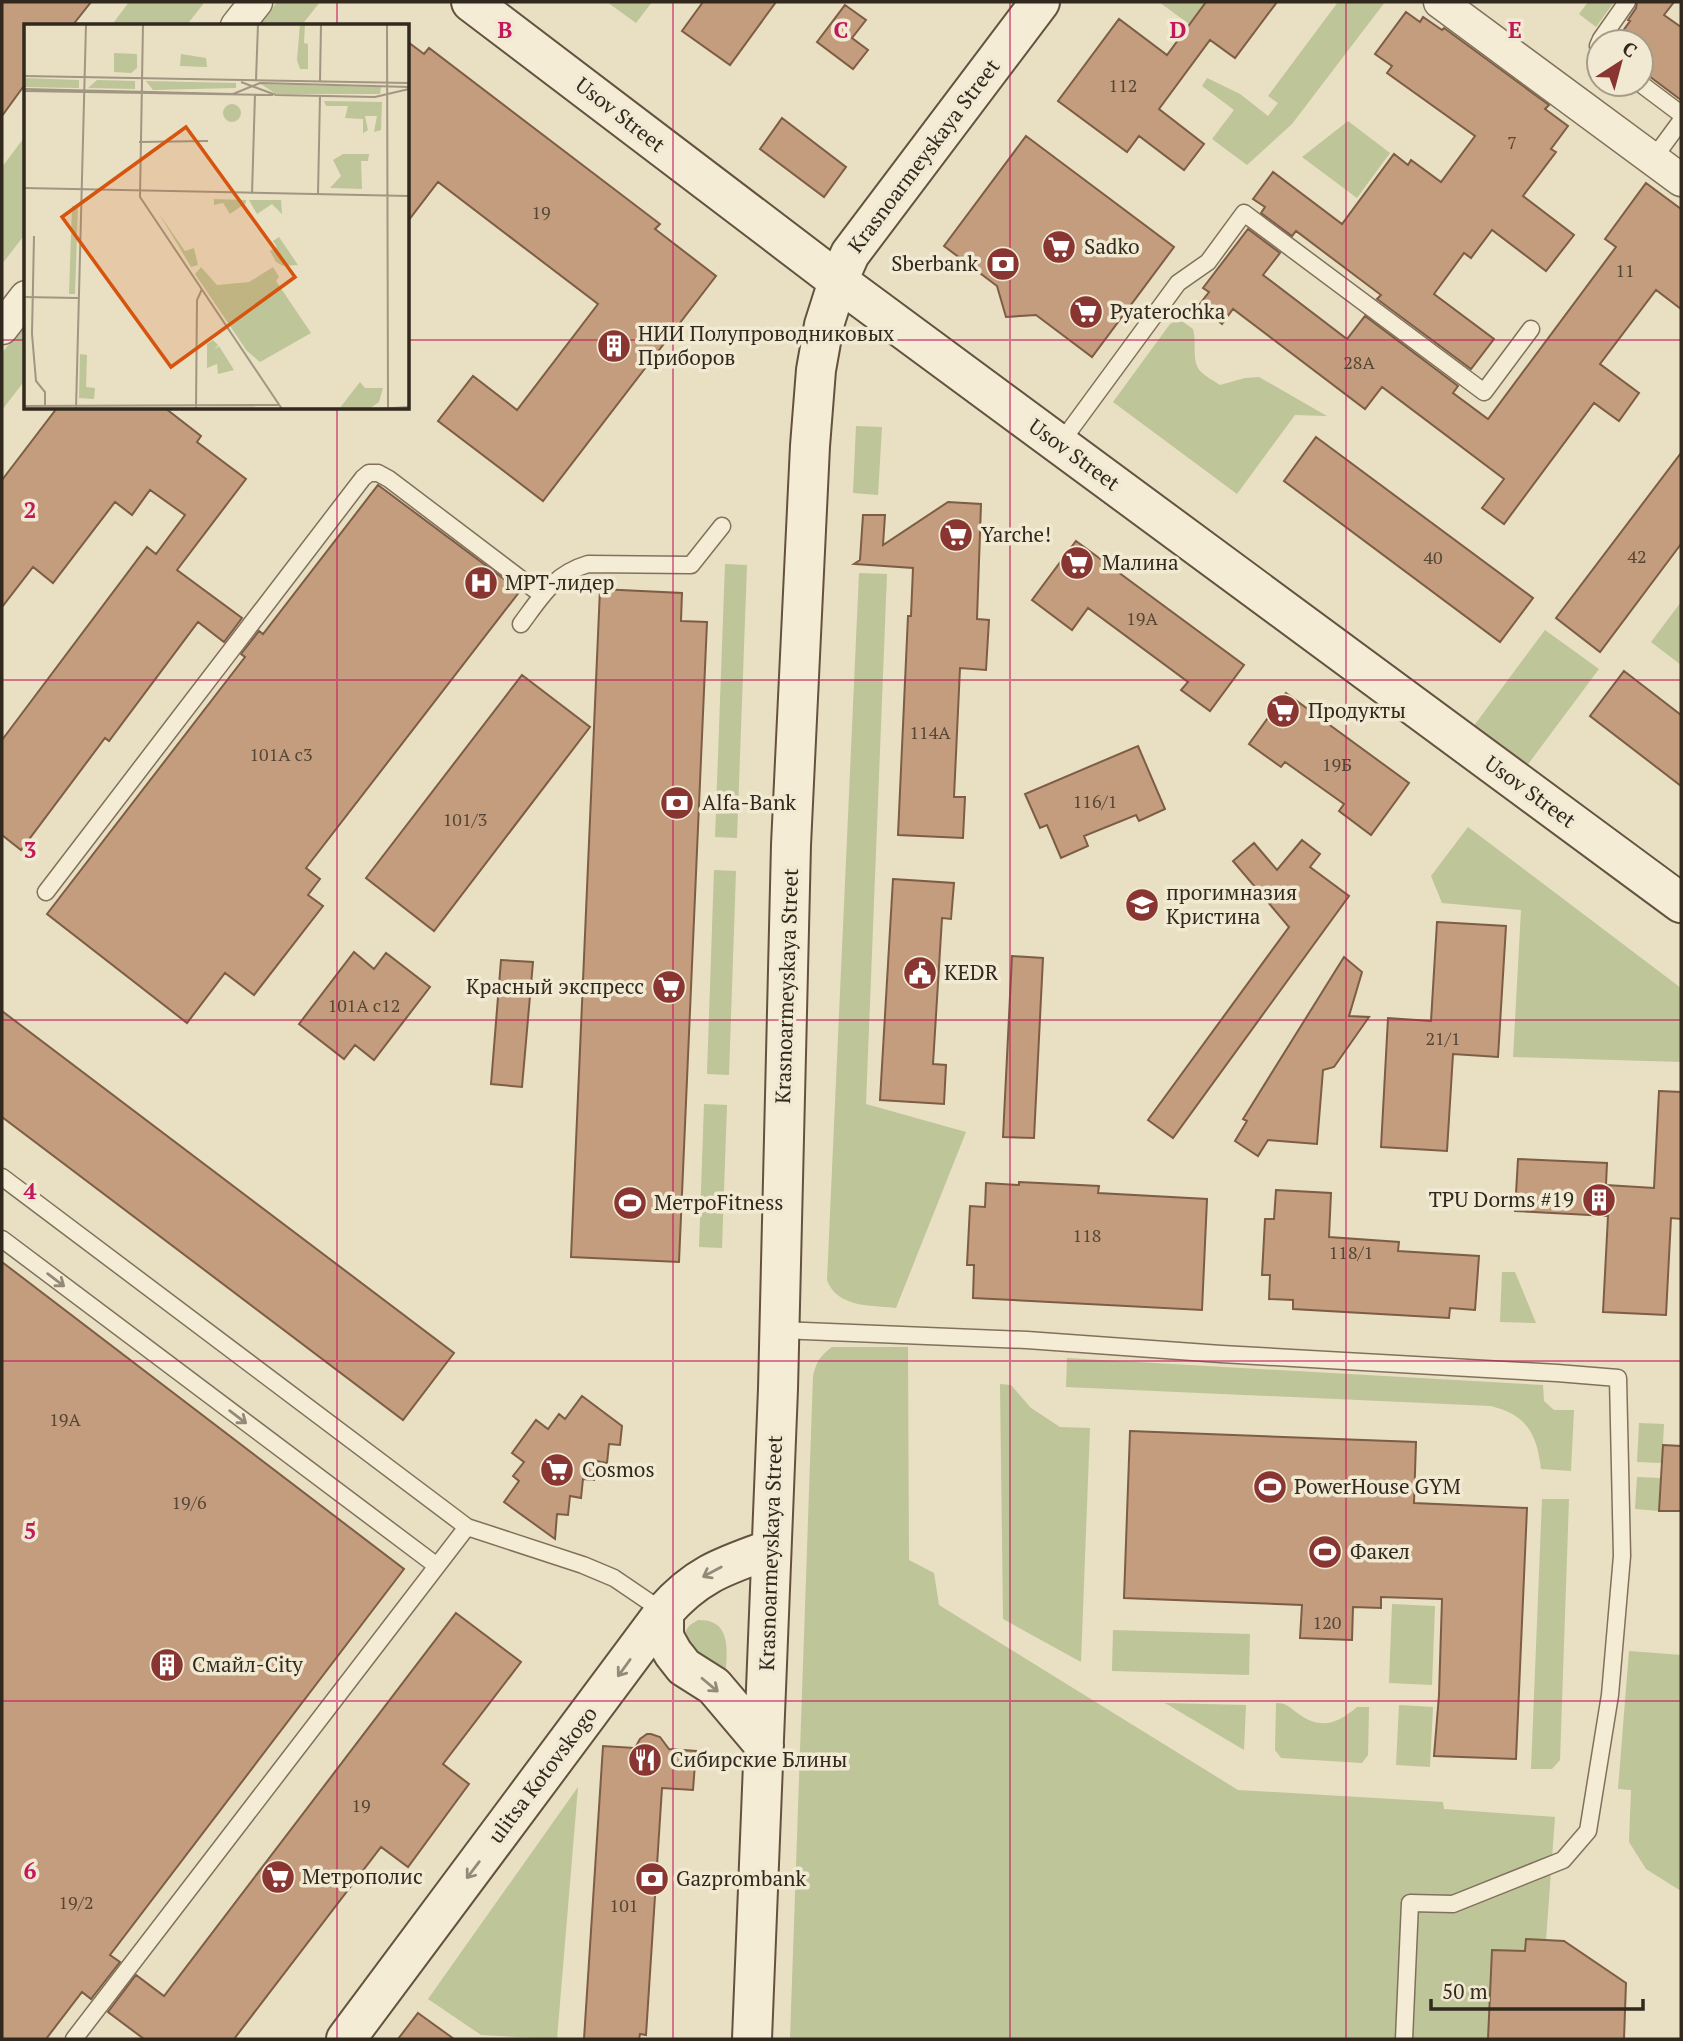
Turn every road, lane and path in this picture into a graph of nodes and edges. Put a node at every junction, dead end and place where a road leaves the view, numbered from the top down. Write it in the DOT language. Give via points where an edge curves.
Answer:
graph roads {
  1 [pos="256,2"];
  2 [pos="471,2"];
  3 [pos="1040,2"];
  4 [pos="1440,2"];
  5 [pos="1628,2"];
  6 [pos="239,24"];
  7 [pos="1609,28"];
  8 [pos="1655,94"];
  9 [pos="1681,114"];
  10 [pos="1681,121"];
  11 [pos="1653,159"];
  12 [pos="1681,180"];
  13 [pos="838,281"];
  14 [pos="24,300"];
  15 [pos="2,328"];
  16 [pos="1531,328"];
  17 [pos="1059,445"];
  18 [pos="722,526"];
  19 [pos="542,595"];
  20 [pos="521,624"];
  21 [pos="46,892"];
  22 [pos="1681,903"];
  23 [pos="2,1177"];
  24 [pos="2,1239"];
  25 [pos="779,1330"];
  26 [pos="467,1527"];
  27 [pos="771,1549"];
  28 [pos="437,1566"];
  29 [pos="664,1612"];
  30 [pos="765,1745"];
  31 [pos="74,2039"];
  32 [pos="346,2039"];
  33 [pos="752,2039"];
  34 [pos="1404,2039"];
  1 -- 6 [label="street"];
  2 -- 13 [label="main road, Usov Street"];
  3 -- 13 [label="main road, Krasnoarmeyskaya Street" via="864,234"];
  4 -- 11 [label="street"];
  5 -- 7 [label="lane"];
  8 -- 9 [label="lane"];
  10 -- 11 [label="lane"];
  11 -- 12 [label="street"];
  13 -- 17 [label="main road, Usov Street"];
  13 -- 25 [label="main road, Krasnoarmeyskaya Street" via="816,370 810,446 791,845"];
  14 -- 15 [label="street"];
  16 -- 17 [label="lane" via="1484,391 1244,213 1208,262 1178,283"];
  17 -- 22 [label="main road, Usov Street"];
  18 -- 19 [label="lane" via="691,565 588,564 555,579"];
  19 -- 20 [label="lane"];
  19 -- 21 [label="lane" via="389,479 369,473"];
  23 -- 26 [label="lane"];
  24 -- 28 [label="lane, one-way"];
  25 -- 27 [label="main road, Krasnoarmeyskaya Street"];
  25 -- 34 [label="lane" via="1027,1340 1618,1378 1622,1556 1610,1695 1588,1831 1563,1860 1453,1904 1409,1903"];
  26 -- 28 [label="lane"];
  26 -- 29 [label="lane" via="604,1573"];
  27 -- 29 [label="main road, ulitsa Kotovskogo, one-way" via="699,1579"];
  27 -- 30 [label="main road, Krasnoarmeyskaya Street"];
  28 -- 31 [label="lane"];
  29 -- 30 [label="main road, one-way" via="664,1637 673,1653 684,1667 714,1686"];
  29 -- 32 [label="main road, ulitsa Kotovskogo, one-way"];
  30 -- 33 [label="main road, Krasnoarmeyskaya Street"];
}
